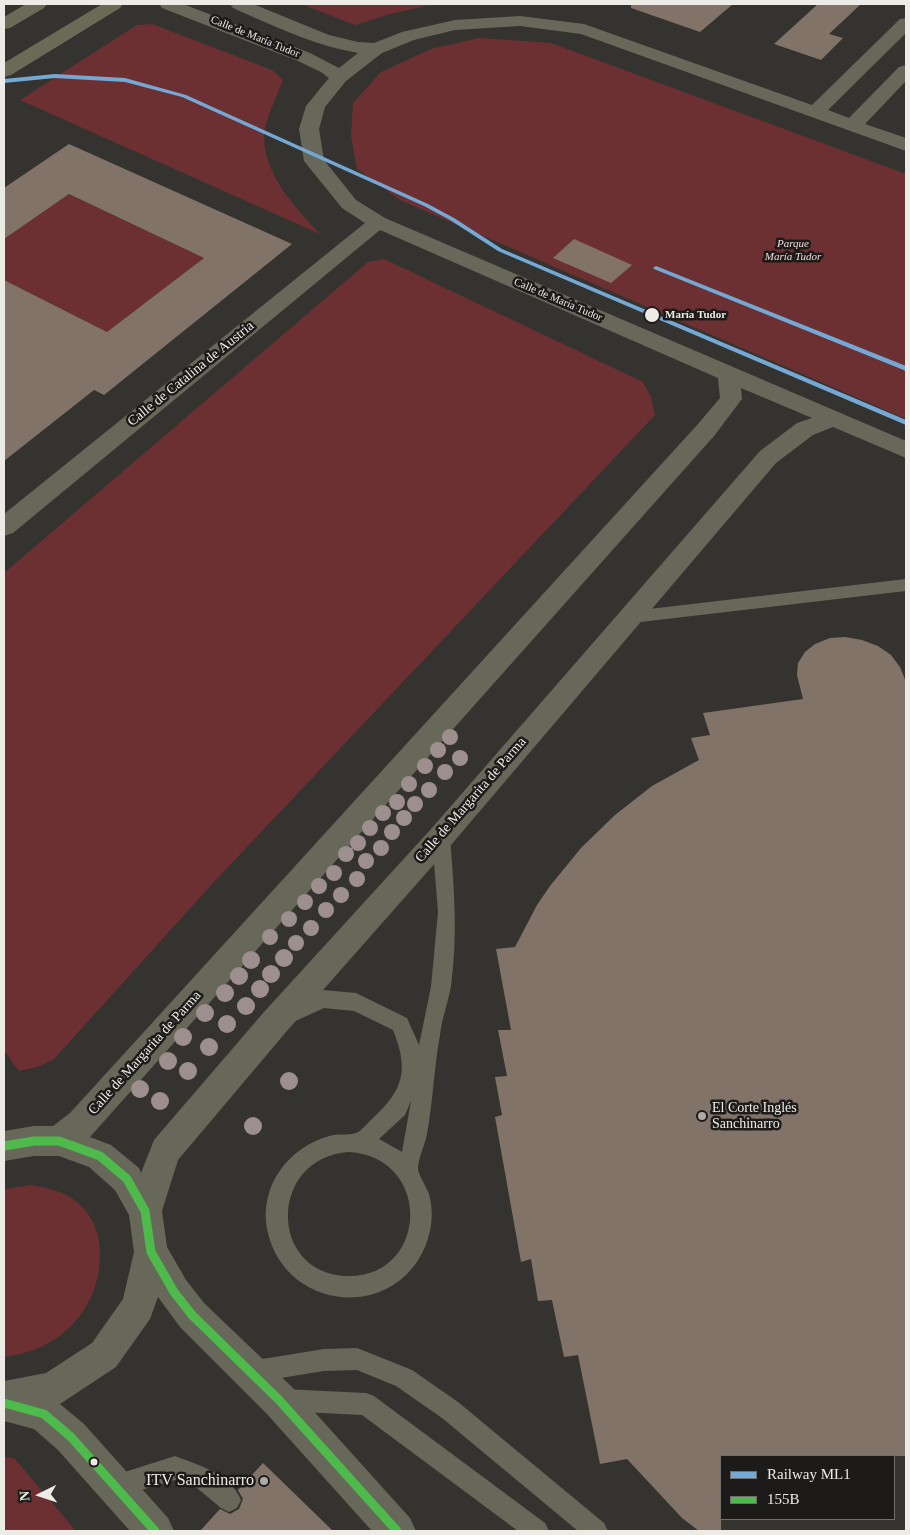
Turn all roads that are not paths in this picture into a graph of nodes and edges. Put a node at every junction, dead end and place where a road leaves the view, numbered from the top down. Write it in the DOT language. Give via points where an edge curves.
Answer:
graph roads {
  1 [pos="38,4"];
  2 [pos="114,4"];
  3 [pos="168,4"];
  4 [pos="238,4"];
  5 [pos="906,23"];
  6 [pos="4,24"];
  7 [pos="376,49"];
  8 [pos="906,71"];
  9 [pos="4,72"];
  10 [pos="339,77"];
  11 [pos="816,111"];
  12 [pos="853,125"];
  13 [pos="906,144"];
  14 [pos="378,222"];
  15 [pos="728,373"];
  16 [pos="833,419"];
  17 [pos="906,450"];
  18 [pos="4,527"];
  19 [pos="906,585"];
  20 [pos="632,617"];
  21 [pos="441,837"];
  22 [pos="275,1022"];
  23 [pos="60,1141"];
  24 [pos="360,1144"];
  25 [pos="4,1146"];
  26 [pos="408,1169"];
  27 [pos="145,1211"];
  28 [pos="151,1252"];
  29 [pos="250,1372"];
  30 [pos="4,1399"];
  31 [pos="279,1400"];
  32 [pos="4,1402"];
  33 [pos="114,1486"];
  34 [pos="229,1500"];
  35 [pos="155,1531"];
  36 [pos="397,1531"];
  37 [pos="536,1531"];
  38 [pos="596,1531"];
  1 -- 6 [label="street"];
  2 -- 9 [label="street"];
  3 -- 10 [label="street, Calle de María Tudor" via="304,57"];
  4 -- 7 [label="street, Calle de María Tudor" via="326,41 355,49"];
  5 -- 11 [label="street"];
  7 -- 10 [label="street, Calle de María Tudor"];
  7 -- 11 [label="street, Calle de María Tudor" via="408,36 455,25 520,21 584,29"];
  8 -- 12 [label="street"];
  10 -- 14 [label="street, Calle de María Tudor" via="316,106 309,129 314,161 349,204"];
  11 -- 12 [label="street, Calle de María Tudor"];
  12 -- 13 [label="street, Calle de María Tudor"];
  14 -- 15 [label="street, Calle de María Tudor"];
  14 -- 18 [label="street, Calle de Catalina de Austria"];
  15 -- 16 [label="street, Calle de María Tudor"];
  15 -- 23 [label="street, Calle de Margarita de Parma" via="731,399 706,430 81,1124"];
  16 -- 17 [label="street, Calle de María Tudor"];
  16 -- 20 [label="street, Calle de Margarita de Parma" via="805,429 768,457"];
  19 -- 20 [label="lane"];
  20 -- 21 [label="street, Calle de Margarita de Parma"];
  21 -- 22 [label="street, Calle de Margarita de Parma"];
  21 -- 26 [label="lane" via="447,912 441,987 430,1033 418,1133"];
  22 -- 24 [label="lane" via="324,999 356,1002 400,1024 411,1051 411,1078 398,1108"];
  22 -- 27 [label="street, Calle de Margarita de Parma" via="165,1151"];
  23 -- 25 [label="street"];
  23 -- 27 [label="street" via="100,1156 127,1180"];
  24 -- 26 [label="lane" via="394,1156"];
  24 -- 26 [label="lane" via="335,1145 312,1154 294,1171 280,1192 276,1216 279,1241 292,1262 310,1278 335,1287 360,1286 385,1277 405,1261 418,1239 423,1214 420,1190"];
  27 -- 28 [label="street"];
  28 -- 29 [label="street" via="174,1292 192,1315"];
  28 -- 30 [label="street" via="138,1307 104,1355 53,1389"];
  29 -- 31 [label="street"];
  29 -- 38 [label="lane" via="324,1360 357,1359 404,1378 450,1410"];
  31 -- 36 [label="street"];
  31 -- 37 [label="lane" via="366,1404"];
  32 -- 33 [label="street" via="44,1414 71,1437"];
  33 -- 34 [label="lane" via="175,1468 205,1479"];
  33 -- 35 [label="street"];
}
